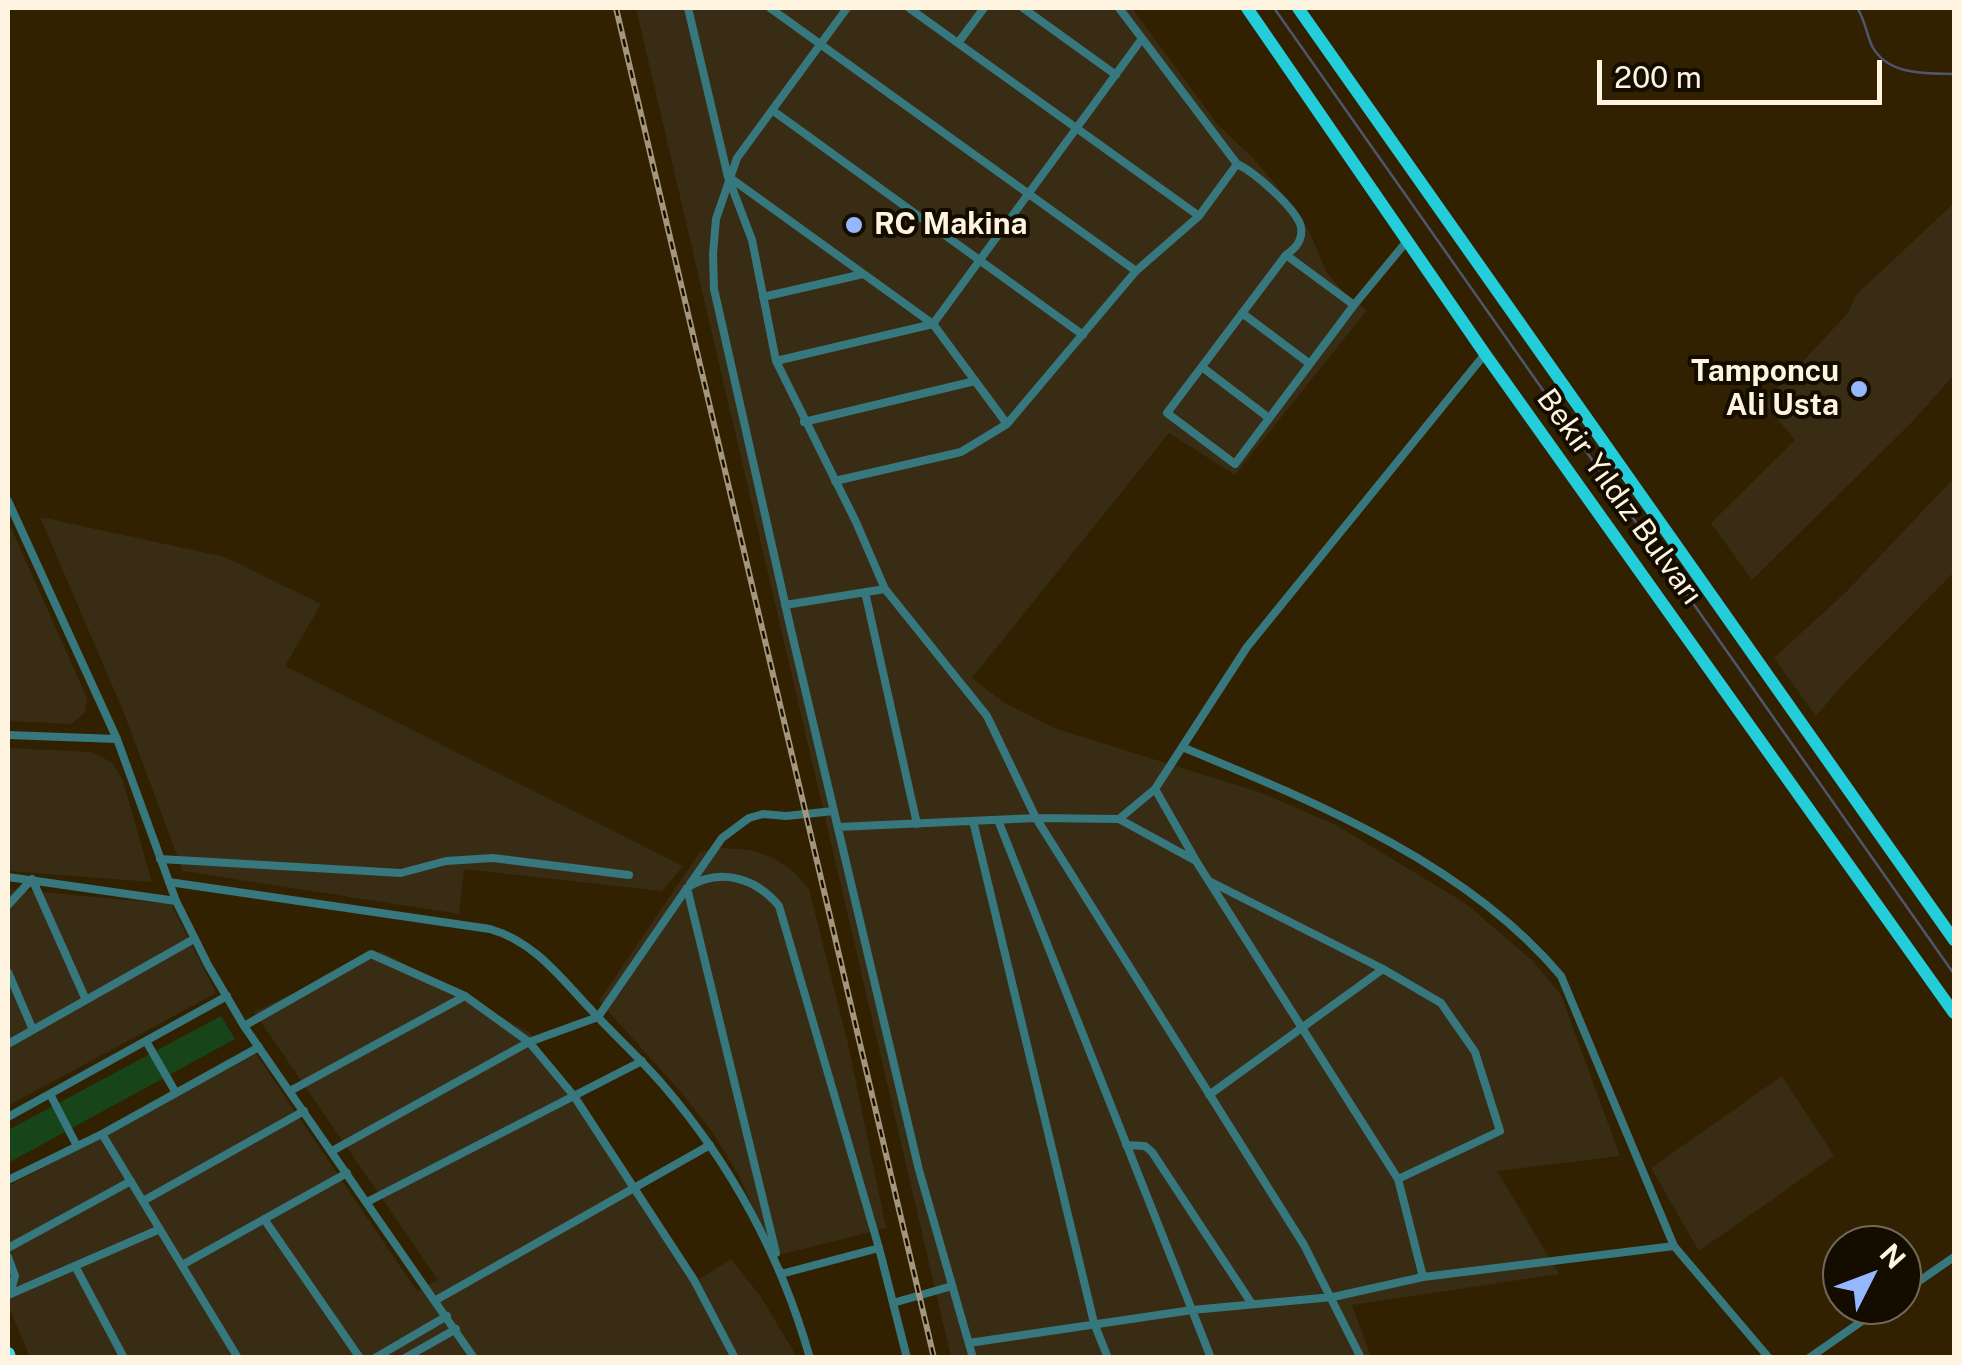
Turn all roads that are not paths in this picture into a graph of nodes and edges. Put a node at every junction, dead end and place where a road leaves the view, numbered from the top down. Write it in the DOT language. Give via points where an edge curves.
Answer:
graph roads {
  1 [pos="688,8"];
  2 [pos="770,8"];
  3 [pos="847,8"];
  4 [pos="909,8"];
  5 [pos="984,8"];
  6 [pos="1022,8"];
  7 [pos="1119,8"];
  8 [pos="1247,8"];
  9 [pos="1298,8"];
  10 [pos="1141,40"];
  11 [pos="958,43"];
  12 [pos="821,44"];
  13 [pos="1116,75"];
  14 [pos="772,110"];
  15 [pos="1076,128"];
  16 [pos="1237,164"];
  17 [pos="728,177"];
  18 [pos="1029,194"];
  19 [pos="1199,216"];
  20 [pos="1407,241"];
  21 [pos="1286,254"];
  22 [pos="980,260"];
  23 [pos="1136,271"];
  24 [pos="863,274"];
  25 [pos="763,297"];
  26 [pos="1354,305"];
  27 [pos="1242,313"];
  28 [pos="933,324"];
  29 [pos="1083,334"];
  30 [pos="1485,354"];
  31 [pos="776,361"];
  32 [pos="1310,364"];
  33 [pos="1202,367"];
  34 [pos="975,381"];
  35 [pos="1269,418"];
  36 [pos="804,422"];
  37 [pos="1007,424"];
  38 [pos="835,481"];
  39 [pos="8,501"];
  40 [pos="885,588"];
  41 [pos="864,592"];
  42 [pos="785,606"];
  43 [pos="8,735"];
  44 [pos="117,739"];
  45 [pos="1182,747"];
  46 [pos="1154,790"];
  47 [pos="834,811"];
  48 [pos="1036,818"];
  49 [pos="1119,818"];
  50 [pos="998,820"];
  51 [pos="973,821"];
  52 [pos="916,824"];
  53 [pos="838,827"];
  54 [pos="160,859"];
  55 [pos="1196,861"];
  56 [pos="629,875"];
  57 [pos="8,878"];
  58 [pos="32,878"];
  59 [pos="169,882"];
  60 [pos="1210,882"];
  61 [pos="687,888"];
  62 [pos="176,901"];
  63 [pos="8,905"];
  64 [pos="194,939"];
  65 [pos="1954,940"];
  66 [pos="1383,969"];
  67 [pos="8,972"];
  68 [pos="227,996"];
  69 [pos="465,996"];
  70 [pos="86,1000"];
  71 [pos="1954,1012"];
  72 [pos="598,1018"];
  73 [pos="244,1026"];
  74 [pos="1303,1029"];
  75 [pos="33,1030"];
  76 [pos="146,1041"];
  77 [pos="529,1042"];
  78 [pos="8,1044"];
  79 [pos="259,1047"];
  80 [pos="642,1061"];
  81 [pos="290,1091"];
  82 [pos="176,1093"];
  83 [pos="50,1094"];
  84 [pos="1209,1095"];
  85 [pos="574,1096"];
  86 [pos="304,1111"];
  87 [pos="8,1117"];
  88 [pos="102,1134"];
  89 [pos="1126,1145"];
  90 [pos="77,1146"];
  91 [pos="710,1146"];
  92 [pos="332,1152"];
  93 [pos="347,1173"];
  94 [pos="1398,1179"];
  95 [pos="8,1180"];
  96 [pos="131,1181"];
  97 [pos="633,1188"];
  98 [pos="143,1201"];
  99 [pos="368,1202"];
  100 [pos="264,1219"];
  101 [pos="160,1228"];
  102 [pos="1674,1246"];
  103 [pos="8,1248"];
  104 [pos="879,1248"];
  105 [pos="8,1256"];
  106 [pos="1954,1257"];
  107 [pos="182,1265"];
  108 [pos="75,1266"];
  109 [pos="781,1274"];
  110 [pos="1423,1277"];
  111 [pos="1922,1279"];
  112 [pos="952,1286"];
  113 [pos="8,1296"];
  114 [pos="1333,1297"];
  115 [pos="436,1300"];
  116 [pos="893,1303"];
  117 [pos="1252,1304"];
  118 [pos="1192,1310"];
  119 [pos="447,1316"];
  120 [pos="1094,1323"];
  121 [pos="1856,1325"];
  122 [pos="456,1329"];
  123 [pos="968,1343"];
  124 [pos="124,1358"];
  125 [pos="238,1358"];
  126 [pos="360,1358"];
  127 [pos="374,1358"];
  128 [pos="406,1358"];
  129 [pos="474,1358"];
  130 [pos="735,1358"];
  131 [pos="810,1358"];
  132 [pos="906,1358"];
  133 [pos="972,1358"];
  134 [pos="1108,1358"];
  135 [pos="1210,1358"];
  136 [pos="1360,1358"];
  137 [pos="1769,1358"];
  138 [pos="1809,1358"];
  1 -- 17 [label="street"];
  2 -- 12 [label="street"];
  3 -- 12 [label="street"];
  4 -- 11 [label="street"];
  5 -- 11 [label="street"];
  6 -- 13 [label="street"];
  7 -- 10 [label="street"];
  8 -- 20 [label="main road, Bekir Yıldız Bulvarı"];
  9 -- 65 [label="main road, Bekir Yıldız Bulvarı"];
  10 -- 13 [label="street"];
  10 -- 16 [label="street"];
  11 -- 15 [label="street"];
  12 -- 14 [label="street"];
  12 -- 18 [label="street"];
  13 -- 15 [label="street"];
  14 -- 17 [label="street"];
  14 -- 22 [label="street"];
  15 -- 18 [label="street"];
  15 -- 19 [label="street"];
  16 -- 19 [label="street"];
  16 -- 21 [label="street" via="1251,170 1299,221 1298,242"];
  17 -- 24 [label="street"];
  17 -- 25 [label="street" via="752,240"];
  17 -- 42 [label="street" via="714,236 714,289"];
  18 -- 22 [label="street"];
  18 -- 23 [label="street"];
  19 -- 23 [label="street"];
  20 -- 26 [label="street"];
  20 -- 30 [label="main road, Bekir Yıldız Bulvarı"];
  21 -- 26 [label="street"];
  21 -- 27 [label="street"];
  22 -- 28 [label="street"];
  22 -- 29 [label="street"];
  23 -- 29 [label="street"];
  24 -- 25 [label="street"];
  24 -- 28 [label="street"];
  25 -- 31 [label="street"];
  26 -- 32 [label="street"];
  27 -- 32 [label="street"];
  27 -- 33 [label="street"];
  28 -- 31 [label="street"];
  28 -- 34 [label="street"];
  29 -- 37 [label="street"];
  30 -- 45 [label="street" via="1247,647"];
  30 -- 71 [label="main road, Bekir Yıldız Bulvarı"];
  31 -- 36 [label="street"];
  32 -- 35 [label="street"];
  33 -- 35 [label="street"];
  33 -- 35 [label="street" via="1167,413 1234,464"];
  34 -- 36 [label="street"];
  34 -- 37 [label="street"];
  36 -- 38 [label="street"];
  37 -- 38 [label="street" via="961,452"];
  38 -- 40 [label="street"];
  39 -- 44 [label="street"];
  40 -- 41 [label="street"];
  40 -- 48 [label="street" via="988,716"];
  41 -- 42 [label="street"];
  41 -- 52 [label="street"];
  42 -- 47 [label="street"];
  43 -- 44 [label="street"];
  44 -- 54 [label="street"];
  45 -- 46 [label="street"];
  45 -- 102 [label="street" via="1364,829 1471,894 1540,952 1561,976"];
  46 -- 49 [label="street"];
  46 -- 55 [label="street"];
  47 -- 53 [label="street"];
  47 -- 61 [label="street" via="743,821 722,838"];
  48 -- 49 [label="street"];
  48 -- 50 [label="street"];
  48 -- 84 [label="street"];
  49 -- 55 [label="street"];
  50 -- 51 [label="street"];
  50 -- 89 [label="street"];
  51 -- 52 [label="street"];
  51 -- 120 [label="street"];
  52 -- 53 [label="street"];
  53 -- 112 [label="street"];
  54 -- 56 [label="street" via="401,874 446,861 492,858"];
  54 -- 59 [label="street"];
  55 -- 60 [label="street"];
  57 -- 58 [label="street"];
  58 -- 62 [label="street"];
  58 -- 63 [label="street"];
  58 -- 70 [label="street"];
  59 -- 62 [label="street"];
  59 -- 72 [label="street" via="500,932 536,952"];
  60 -- 66 [label="street"];
  60 -- 74 [label="street"];
  61 -- 72 [label="street"];
  61 -- 104 [label="street" via="710,877 736,878 779,906"];
  61 -- 109 [label="street"];
  62 -- 64 [label="street"];
  64 -- 68 [label="street"];
  64 -- 70 [label="street"];
  66 -- 74 [label="street"];
  66 -- 94 [label="street" via="1441,1003 1476,1052 1500,1131"];
  67 -- 75 [label="street"];
  68 -- 73 [label="street"];
  68 -- 76 [label="street"];
  69 -- 73 [label="street" via="371,954"];
  69 -- 77 [label="street"];
  69 -- 81 [label="street"];
  70 -- 75 [label="street"];
  72 -- 77 [label="street"];
  72 -- 80 [label="street"];
  73 -- 79 [label="street"];
  74 -- 84 [label="street"];
  74 -- 94 [label="street"];
  75 -- 78 [label="street"];
  76 -- 82 [label="street"];
  76 -- 83 [label="street"];
  77 -- 85 [label="street"];
  77 -- 92 [label="street"];
  79 -- 81 [label="street"];
  79 -- 82 [label="street"];
  80 -- 85 [label="street"];
  80 -- 91 [label="street"];
  81 -- 86 [label="street"];
  82 -- 88 [label="street"];
  83 -- 87 [label="street"];
  83 -- 90 [label="street"];
  84 -- 114 [label="street"];
  85 -- 97 [label="street"];
  85 -- 99 [label="street"];
  86 -- 92 [label="street"];
  86 -- 98 [label="street"];
  88 -- 90 [label="street"];
  88 -- 96 [label="street"];
  89 -- 117 [label="street" via="1152,1152"];
  89 -- 118 [label="street"];
  90 -- 95 [label="street"];
  91 -- 97 [label="street"];
  91 -- 109 [label="street"];
  92 -- 93 [label="street"];
  93 -- 99 [label="street"];
  93 -- 100 [label="street"];
  94 -- 110 [label="street"];
  96 -- 98 [label="street"];
  96 -- 103 [label="street"];
  97 -- 115 [label="street"];
  97 -- 130 [label="street"];
  98 -- 101 [label="street"];
  99 -- 115 [label="street"];
  100 -- 107 [label="street"];
  100 -- 126 [label="street"];
  101 -- 107 [label="street"];
  101 -- 108 [label="street"];
  102 -- 110 [label="street"];
  102 -- 137 [label="street"];
  104 -- 109 [label="street"];
  104 -- 116 [label="street"];
  105 -- 113 [label="street" via="16,1281"];
  106 -- 111 [label="street"];
  107 -- 125 [label="street"];
  108 -- 113 [label="street"];
  108 -- 124 [label="street"];
  109 -- 131 [label="street"];
  110 -- 114 [label="street"];
  112 -- 116 [label="street"];
  112 -- 123 [label="street"];
  114 -- 117 [label="street"];
  114 -- 136 [label="street"];
  115 -- 119 [label="street"];
  116 -- 132 [label="street"];
  117 -- 118 [label="street"];
  118 -- 120 [label="street"];
  118 -- 135 [label="street"];
  119 -- 122 [label="street"];
  119 -- 127 [label="street"];
  120 -- 123 [label="street"];
  120 -- 134 [label="street"];
  121 -- 138 [label="street"];
  122 -- 128 [label="street"];
  122 -- 129 [label="street"];
  123 -- 133 [label="street"];
}
